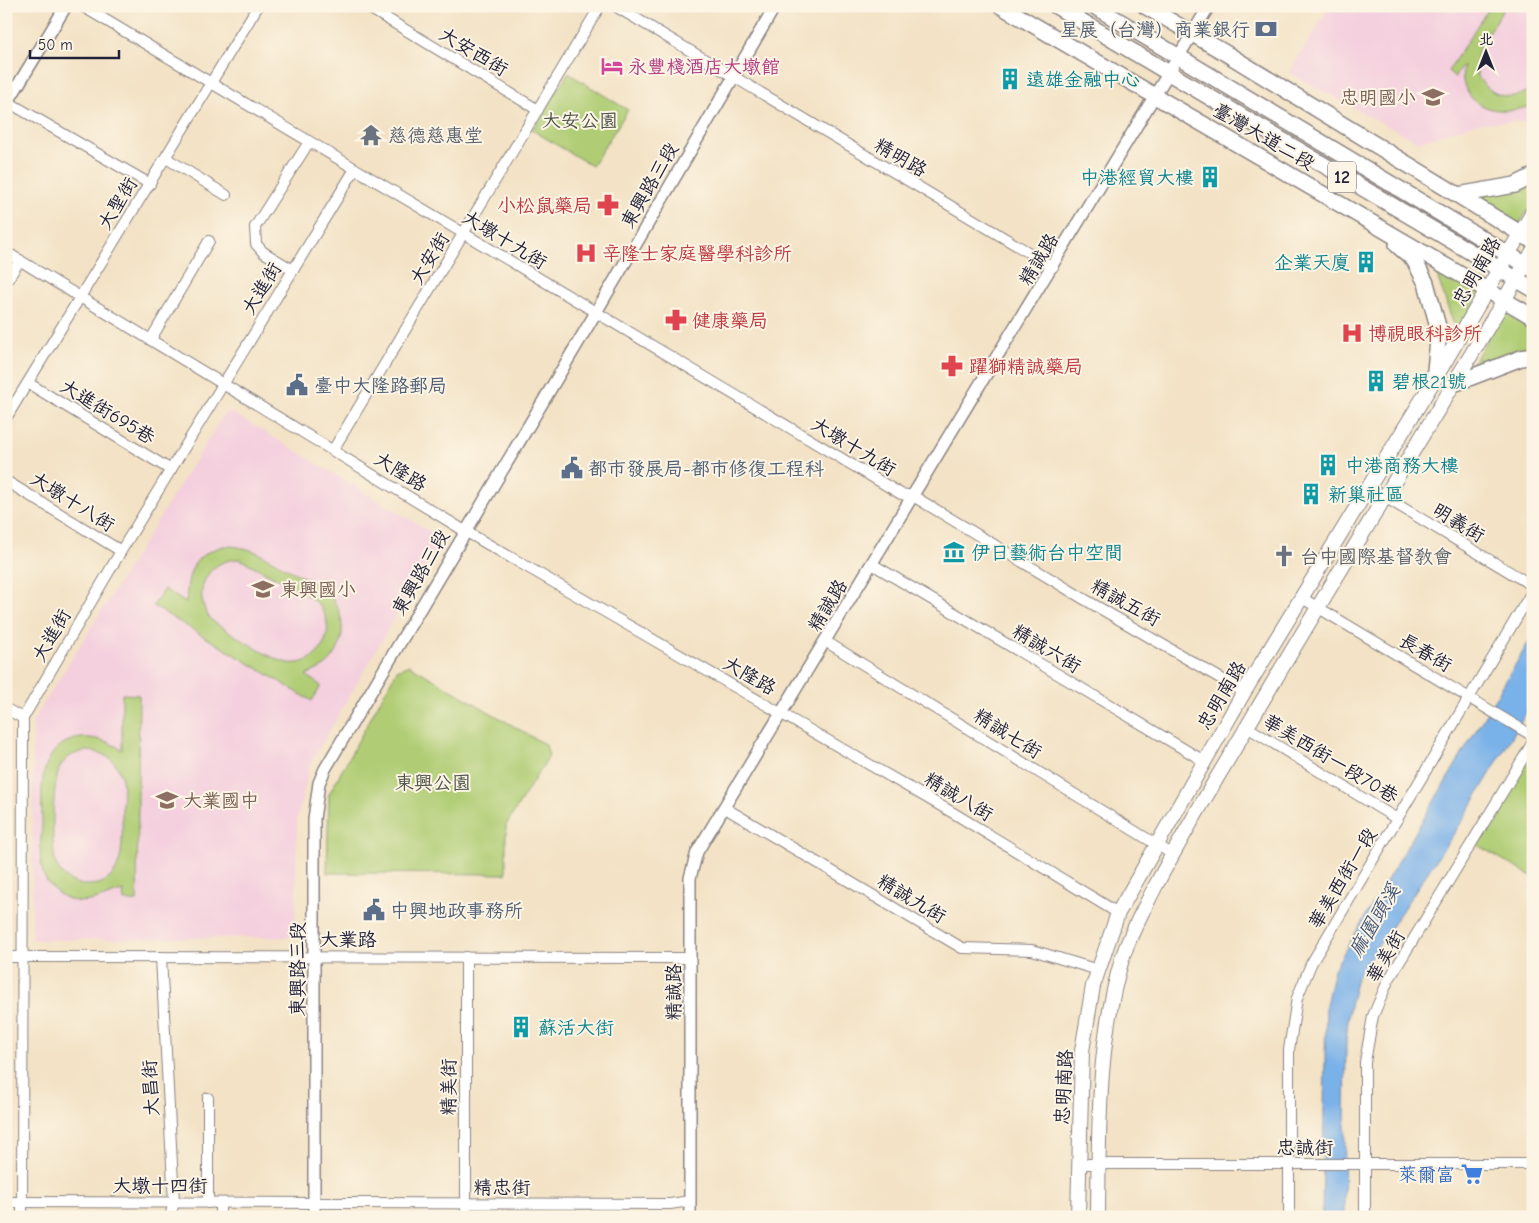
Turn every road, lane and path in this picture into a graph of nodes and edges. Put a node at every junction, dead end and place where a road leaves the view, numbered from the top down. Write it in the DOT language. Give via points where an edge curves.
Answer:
graph roads {
  1 [pos="66,6"];
  2 [pos="82,6"];
  3 [pos="258,6"];
  4 [pos="366,6"];
  5 [pos="600,6"];
  6 [pos="615,6"];
  7 [pos="775,6"];
  8 [pos="1001,6"];
  9 [pos="1056,6"];
  10 [pos="1094,6"];
  11 [pos="1145,6"];
  12 [pos="1209,6"];
  13 [pos="1193,34"];
  14 [pos="1175,64"];
  15 [pos="732,77"];
  16 [pos="211,83"];
  17 [pos="1155,96"];
  18 [pos="7,103"];
  19 [pos="538,110"];
  20 [pos="310,142"];
  21 [pos="166,158"];
  22 [pos="354,170"];
  23 [pos="1533,176"];
  24 [pos="150,184"];
  25 [pos="226,195"];
  26 [pos="1458,195"];
  27 [pos="1533,212"];
  28 [pos="1363,216"];
  29 [pos="463,234"];
  30 [pos="1526,237"];
  31 [pos="209,241"];
  32 [pos="6,252"];
  33 [pos="1507,254"];
  34 [pos="20,260"];
  35 [pos="1530,262"];
  36 [pos="1053,267"];
  37 [pos="1499,268"];
  38 [pos="293,270"];
  39 [pos="1517,278"];
  40 [pos="6,282"];
  41 [pos="1533,289"];
  42 [pos="1486,290"];
  43 [pos="81,296"];
  44 [pos="1505,300"];
  45 [pos="596,314"];
  46 [pos="1533,316"];
  47 [pos="151,339"];
  48 [pos="1533,356"];
  49 [pos="1434,380"];
  50 [pos="28,383"];
  51 [pos="224,384"];
  52 [pos="1456,384"];
  53 [pos="6,418"];
  54 [pos="333,450"];
  55 [pos="171,470"];
  56 [pos="6,481"];
  57 [pos="1368,487"];
  58 [pos="913,496"];
  59 [pos="1386,498"];
  60 [pos="465,531"];
  61 [pos="121,551"];
  62 [pos="872,564"];
  63 [pos="1533,588"];
  64 [pos="1302,598"];
  65 [pos="1319,607"];
  66 [pos="825,640"];
  67 [pos="1244,692"];
  68 [pos="1473,699"];
  69 [pos="6,709"];
  70 [pos="781,713"];
  71 [pos="23,718"];
  72 [pos="1247,727"];
  73 [pos="1530,734"];
  74 [pos="1533,742"];
  75 [pos="1204,760"];
  76 [pos="725,808"];
  77 [pos="1397,819"];
  78 [pos="1155,845"];
  79 [pos="1172,854"];
  80 [pos="1118,913"];
  81 [pos="6,957"];
  82 [pos="23,957"];
  83 [pos="161,957"];
  84 [pos="314,957"];
  85 [pos="466,957"];
  86 [pos="690,958"];
  87 [pos="1098,970"];
  88 [pos="208,1098"];
  89 [pos="1078,1164"];
  90 [pos="1098,1164"];
  91 [pos="1362,1164"];
  92 [pos="1533,1164"];
  93 [pos="1289,1165"];
  94 [pos="690,1201"];
  95 [pos="6,1202"];
  96 [pos="22,1202"];
  97 [pos="174,1202"];
  98 [pos="208,1203"];
  99 [pos="220,1203"];
  100 [pos="314,1203"];
  101 [pos="466,1205"];
  102 [pos="22,1217"];
  103 [pos="170,1217"];
  104 [pos="220,1217"];
  105 [pos="314,1217"];
  106 [pos="466,1217"];
  107 [pos="690,1217"];
  108 [pos="1078,1217"];
  109 [pos="1098,1217"];
  110 [pos="1289,1217"];
  111 [pos="1364,1217"];
  1 -- 18 [label="street"];
  2 -- 16 [label="street, 大墩十九街"];
  3 -- 16 [label="street, 大聖街"];
  4 -- 19 [label="street, 大安西街"];
  5 -- 19 [label="street, 大安街"];
  6 -- 15 [label="street, 精明路"];
  7 -- 15 [label="street, 東興路三段"];
  8 -- 17 [label="main road, 臺灣大道二段 / 12"];
  9 -- 14 [label="main road, 臺灣大道二段 / 12"];
  10 -- 14 [label="main road, 臺灣大道二段 / 12"];
  11 -- 13 [label="main road, 12"];
  12 -- 13 [label="street, 精誠路"];
  13 -- 14 [label="street, 精誠路"];
  13 -- 26 [label="main road, 12"];
  14 -- 17 [label="street, 精誠路"];
  14 -- 33 [label="main road, 臺灣大道二段 / 12"];
  14 -- 37 [label="main road, 臺灣大道二段 / 12"];
  15 -- 36 [label="street, 精明路"];
  15 -- 45 [label="street, 東興路三段"];
  16 -- 20 [label="street, 大墩十九街"];
  16 -- 21 [label="street, 大聖街"];
  17 -- 28 [label="main road, 臺灣大道二段 / 12"];
  17 -- 36 [label="street, 精誠路"];
  18 -- 24 [label="street"];
  19 -- 29 [label="street, 大安街"];
  20 -- 22 [label="street, 大墩十九街"];
  20 -- 38 [label="street" via="255,227 256,244 263,252"];
  21 -- 24 [label="street, 大聖街"];
  21 -- 25 [label="street"];
  22 -- 29 [label="street, 大墩十九街"];
  22 -- 38 [label="street, 大進街"];
  23 -- 26 [label="main road" via="1515,185"];
  24 -- 43 [label="street, 大聖街"];
  26 -- 30 [label="main road, 12"];
  27 -- 30 [label="main road, 忠明南路"];
  28 -- 42 [label="main road, 臺灣大道二段 / 12"];
  28 -- 49 [label="main road" via="1414,260 1426,283 1438,330"];
  29 -- 45 [label="street, 大墩十九街"];
  29 -- 54 [label="street, 大安街"];
  30 -- 33 [label="main road, 忠明南路"];
  31 -- 47 [label="street"];
  32 -- 34 [label="street, 大隆路"];
  33 -- 35 [label="main road, 臺灣大道二段 / 12"];
  33 -- 37 [label="main road, 忠明南路"];
  34 -- 40 [label="street"];
  34 -- 43 [label="street, 大隆路"];
  35 -- 39 [label="main road, 忠明南路"];
  36 -- 58 [label="street, 精誠路"];
  37 -- 39 [label="main road, 臺灣大道二段 / 12"];
  37 -- 42 [label="main road, 忠明南路"];
  38 -- 51 [label="street, 大進街"];
  39 -- 41 [label="main road, 臺灣大道二段 / 12"];
  39 -- 44 [label="main road, 忠明南路"];
  42 -- 44 [label="main road, 臺灣大道二段 / 12"];
  42 -- 49 [label="main road, 忠明南路"];
  43 -- 47 [label="street, 大隆路"];
  43 -- 50 [label="street, 大聖街"];
  44 -- 46 [label="main road, 臺灣大道二段 / 12"];
  44 -- 52 [label="main road, 忠明南路"];
  45 -- 58 [label="street, 大墩十九街" via="901,494"];
  45 -- 60 [label="street, 東興路三段"];
  47 -- 51 [label="street, 大隆路"];
  48 -- 52 [label="main road"];
  49 -- 57 [label="main road, 忠明南路"];
  50 -- 53 [label="street, 大聖街"];
  50 -- 55 [label="street, 大進街695巷"];
  51 -- 54 [label="street, 大隆路"];
  51 -- 55 [label="street, 大進街"];
  52 -- 59 [label="main road, 忠明南路"];
  54 -- 60 [label="street, 大隆路"];
  55 -- 61 [label="street, 大進街"];
  56 -- 61 [label="street, 大墩十八街"];
  57 -- 59 [label="street, 明義街"];
  57 -- 64 [label="main road, 忠明南路"];
  58 -- 62 [label="street, 精誠路"];
  58 -- 67 [label="street, 精誠五街"];
  59 -- 63 [label="street, 明義街"];
  59 -- 65 [label="main road, 忠明南路"];
  60 -- 70 [label="street, 大隆路"];
  60 -- 84 [label="street, 東興路三段" via="319,783 314,819"];
  61 -- 71 [label="street, 大進街"];
  62 -- 66 [label="street, 精誠路"];
  62 -- 75 [label="street, 精誠六街"];
  63 -- 68 [label="street, 華美西街一段"];
  64 -- 65 [label="street, 長春街"];
  64 -- 67 [label="main road, 忠明南路"];
  65 -- 68 [label="street, 長春街"];
  65 -- 72 [label="main road, 忠明南路"];
  66 -- 70 [label="street, 精誠路"];
  66 -- 78 [label="street, 精誠七街"];
  67 -- 75 [label="main road, 忠明南路"];
  68 -- 73 [label="street, 長春街"];
  68 -- 77 [label="street, 華美西街一段"];
  69 -- 71 [label="street"];
  70 -- 76 [label="street, 精誠路"];
  70 -- 80 [label="street, 精誠八街"];
  71 -- 82 [label="street"];
  72 -- 77 [label="street, 華美西街一段70巷"];
  72 -- 79 [label="main road, 忠明南路"];
  74 -- 91 [label="street, 華美街" via="1388,981 1374,1016 1365,1062"];
  75 -- 78 [label="main road, 忠明南路"];
  76 -- 86 [label="street, 精誠路" via="692,864"];
  76 -- 87 [label="street, 精誠九街" via="962,948 1032,950"];
  77 -- 93 [label="street, 華美西街一段" via="1311,964 1297,998 1289,1050"];
  78 -- 79 [label="street, 精誠七街"];
  78 -- 80 [label="main road, 忠明南路"];
  79 -- 90 [label="main road, 忠明南路" via="1135,925 1114,986 1102,1051"];
  80 -- 87 [label="main road, 忠明南路"];
  81 -- 82 [label="street, 大業路"];
  82 -- 83 [label="street, 大業路"];
  82 -- 96 [label="street"];
  83 -- 84 [label="street, 大業路"];
  83 -- 97 [label="street, 大昌街"];
  84 -- 85 [label="street, 大業路"];
  84 -- 100 [label="street, 東興路三段"];
  85 -- 86 [label="street, 大業路"];
  85 -- 101 [label="street, 精美街"];
  86 -- 94 [label="street, 精誠路"];
  87 -- 89 [label="main road, 忠明南路" via="1082,1051"];
  88 -- 98 [label="street"];
  89 -- 90 [label="street, 忠誠街"];
  89 -- 108 [label="main road, 忠明南路"];
  90 -- 93 [label="street, 忠誠街"];
  90 -- 109 [label="main road, 忠明南路"];
  91 -- 92 [label="street, 忠誠街"];
  91 -- 93 [label="street, 忠誠街"];
  91 -- 111 [label="street, 華美街"];
  93 -- 110 [label="street, 華美西街一段"];
  94 -- 101 [label="street, 精忠街" via="670,1204"];
  94 -- 107 [label="street, 精誠路"];
  95 -- 96 [label="street, 大墩十四街"];
  96 -- 97 [label="street, 大墩十四街"];
  96 -- 102 [label="street"];
  97 -- 98 [label="street, 大墩十四街"];
  97 -- 103 [label="street, 大昌街"];
  98 -- 99 [label="street, 大墩十四街"];
  99 -- 100 [label="street, 大墩十四街"];
  99 -- 104 [label="street"];
  100 -- 101 [label="street, 精忠街"];
  100 -- 105 [label="street, 東興路三段"];
  101 -- 106 [label="street, 精美街"];
}
